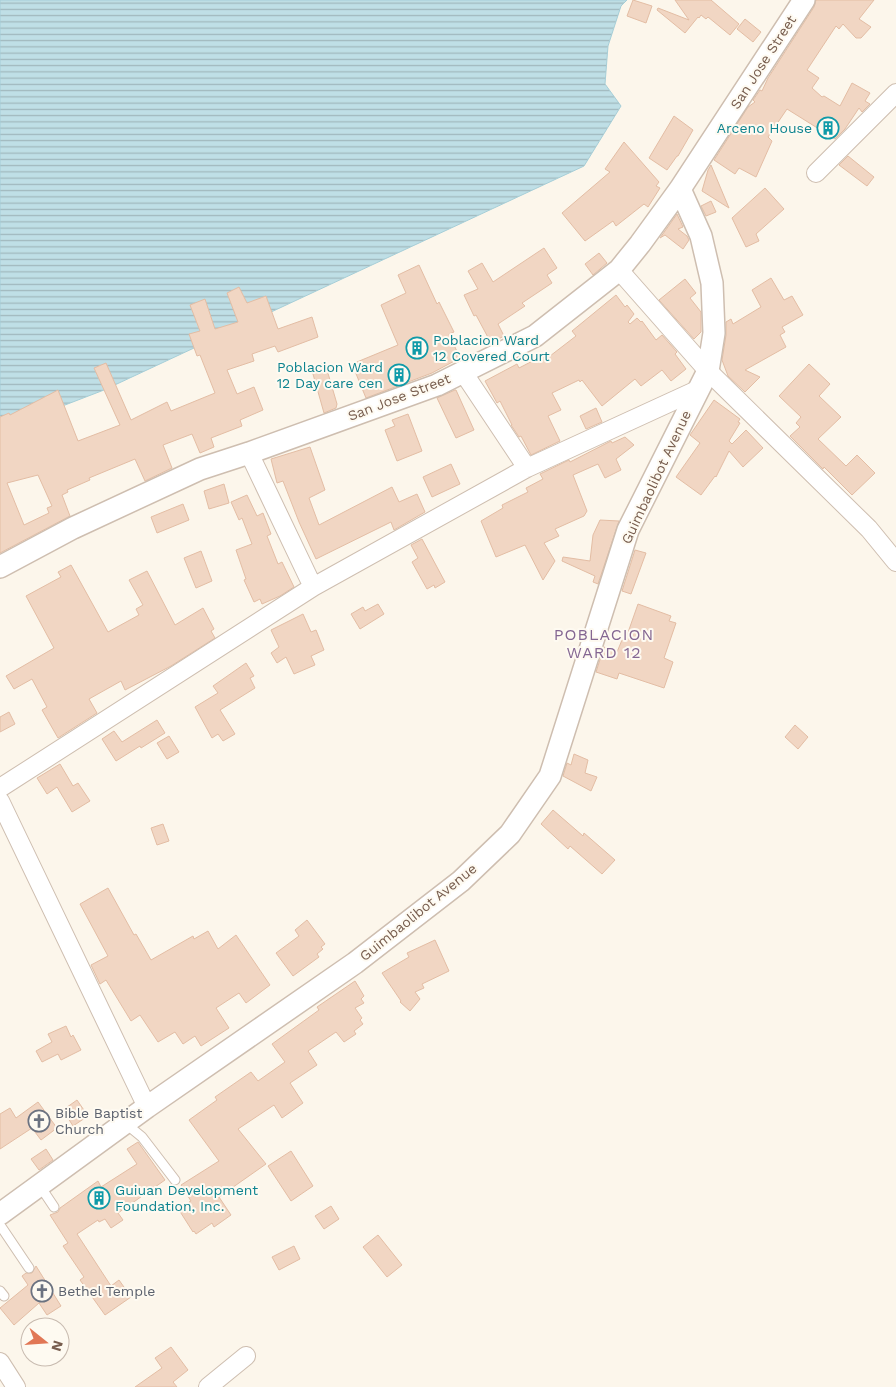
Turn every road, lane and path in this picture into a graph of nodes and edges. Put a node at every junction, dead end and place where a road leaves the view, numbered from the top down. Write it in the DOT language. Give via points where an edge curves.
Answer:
graph roads {
  1 [pos="804,0"];
  2 [pos="896,92"];
  3 [pos="816,173"];
  4 [pos="680,189"];
  5 [pos="619,270"];
  6 [pos="708,371"];
  7 [pos="463,372"];
  8 [pos="698,390"];
  9 [pos="249,454"];
  10 [pos="527,468"];
  11 [pos="896,562"];
  12 [pos="0,567"];
  13 [pos="313,586"];
  14 [pos="0,788"];
  15 [pos="0,801"];
  16 [pos="148,1107"];
  17 [pos="124,1123"];
  18 [pos="174,1180"];
  19 [pos="40,1186"];
  20 [pos="54,1207"];
  21 [pos="0,1214"];
  22 [pos="0,1225"];
  23 [pos="29,1268"];
  24 [pos="246,1356"];
  25 [pos="0,1362"];
  26 [pos="16,1387"];
  27 [pos="208,1387"];
  1 -- 4 [label="street, San Jose Street"];
  2 -- 3 [label="street"];
  4 -- 5 [label="street, San Jose Street"];
  4 -- 6 [label="street, Guimbaolibot Avenue" via="701,236 712,283 714,333"];
  5 -- 6 [label="street"];
  5 -- 7 [label="street, San Jose Street" via="535,336"];
  6 -- 8 [label="street, Guimbaolibot Avenue"];
  6 -- 11 [label="street" via="870,529"];
  7 -- 9 [label="street, San Jose Street" via="437,385"];
  7 -- 10 [label="street"];
  8 -- 10 [label="street"];
  8 -- 16 [label="street, Guimbaolibot Avenue" via="628,530 550,776 510,834 461,881 355,963"];
  9 -- 12 [label="street, San Jose Street" via="200,469 161,486"];
  9 -- 13 [label="street"];
  10 -- 13 [label="street"];
  13 -- 14 [label="street"];
  15 -- 16 [label="street"];
  16 -- 17 [label="street, Guimbaolibot Avenue"];
  17 -- 18 [label="lane" via="142,1136"];
  17 -- 19 [label="street, Guimbaolibot Avenue"];
  19 -- 20 [label="lane"];
  19 -- 21 [label="street, Guimbaolibot Avenue"];
  22 -- 23 [label="lane"];
  24 -- 27 [label="street"];
  25 -- 26 [label="street"];
}
